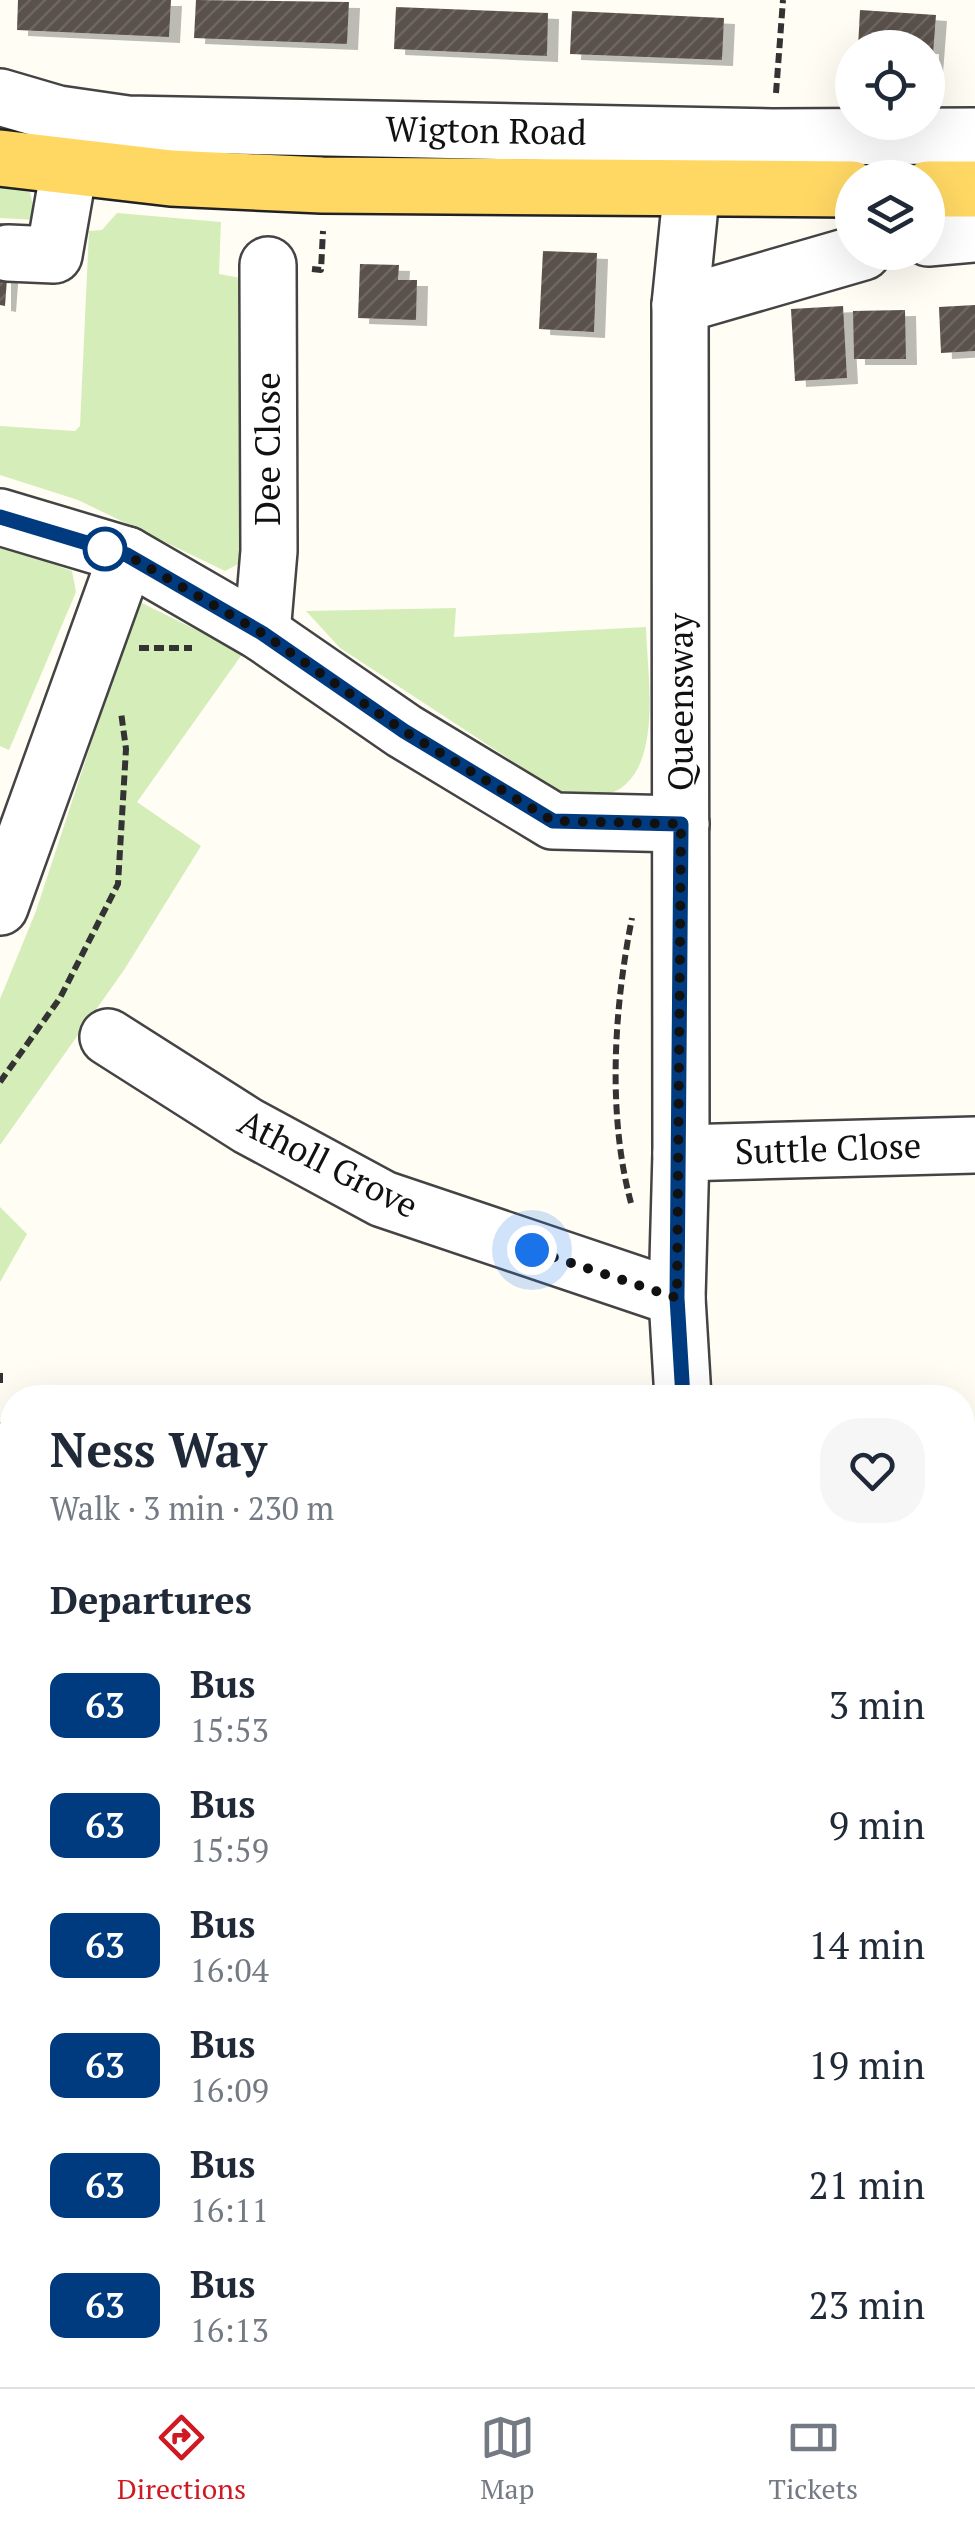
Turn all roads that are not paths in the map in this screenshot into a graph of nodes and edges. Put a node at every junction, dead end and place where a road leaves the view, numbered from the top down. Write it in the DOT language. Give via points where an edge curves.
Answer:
graph roads {
  1 [pos="0,97"];
  2 [pos="975,136"];
  3 [pos="0,158"];
  4 [pos="69,168"];
  5 [pos="692,186"];
  6 [pos="835,189"];
  7 [pos="945,189"];
  8 [pos="975,189"];
  9 [pos="975,234"];
  10 [pos="945,237"];
  11 [pos="8,252"];
  12 [pos="835,260"];
  13 [pos="268,265"];
  14 [pos="680,305"];
  15 [pos="0,517"];
  16 [pos="127,555"];
  17 [pos="262,633"];
  18 [pos="681,824"];
  19 [pos="0,906"];
  20 [pos="108,1037"];
  21 [pos="975,1144"];
  22 [pos="681,1153"];
  23 [pos="677,1298"];
  24 [pos="681,1385"];
  1 -- 2 [label="street, Wigton Road" via="127,124"];
  3 -- 4 [label="main road, Wigton Road"];
  4 -- 5 [label="main road, Wigton Road" via="322,185"];
  4 -- 11 [label="street" via="54,255"];
  5 -- 6 [label="main road, Wigton Road"];
  5 -- 14 [label="street, Queensway"];
  7 -- 8 [label="main road"];
  9 -- 10 [label="street"];
  12 -- 14 [label="street"];
  13 -- 17 [label="street, Dee Close"];
  14 -- 18 [label="street, Queensway"];
  15 -- 16 [label="street"];
  16 -- 17 [label="street"];
  16 -- 19 [label="street"];
  17 -- 18 [label="street" via="404,731 553,821"];
  18 -- 22 [label="street, Queensway"];
  20 -- 23 [label="street, Atholl Grove" via="248,1126 384,1199"];
  21 -- 22 [label="street, Suttle Close"];
  22 -- 23 [label="street, Queensway"];
  23 -- 24 [label="street, Queensway"];
}
